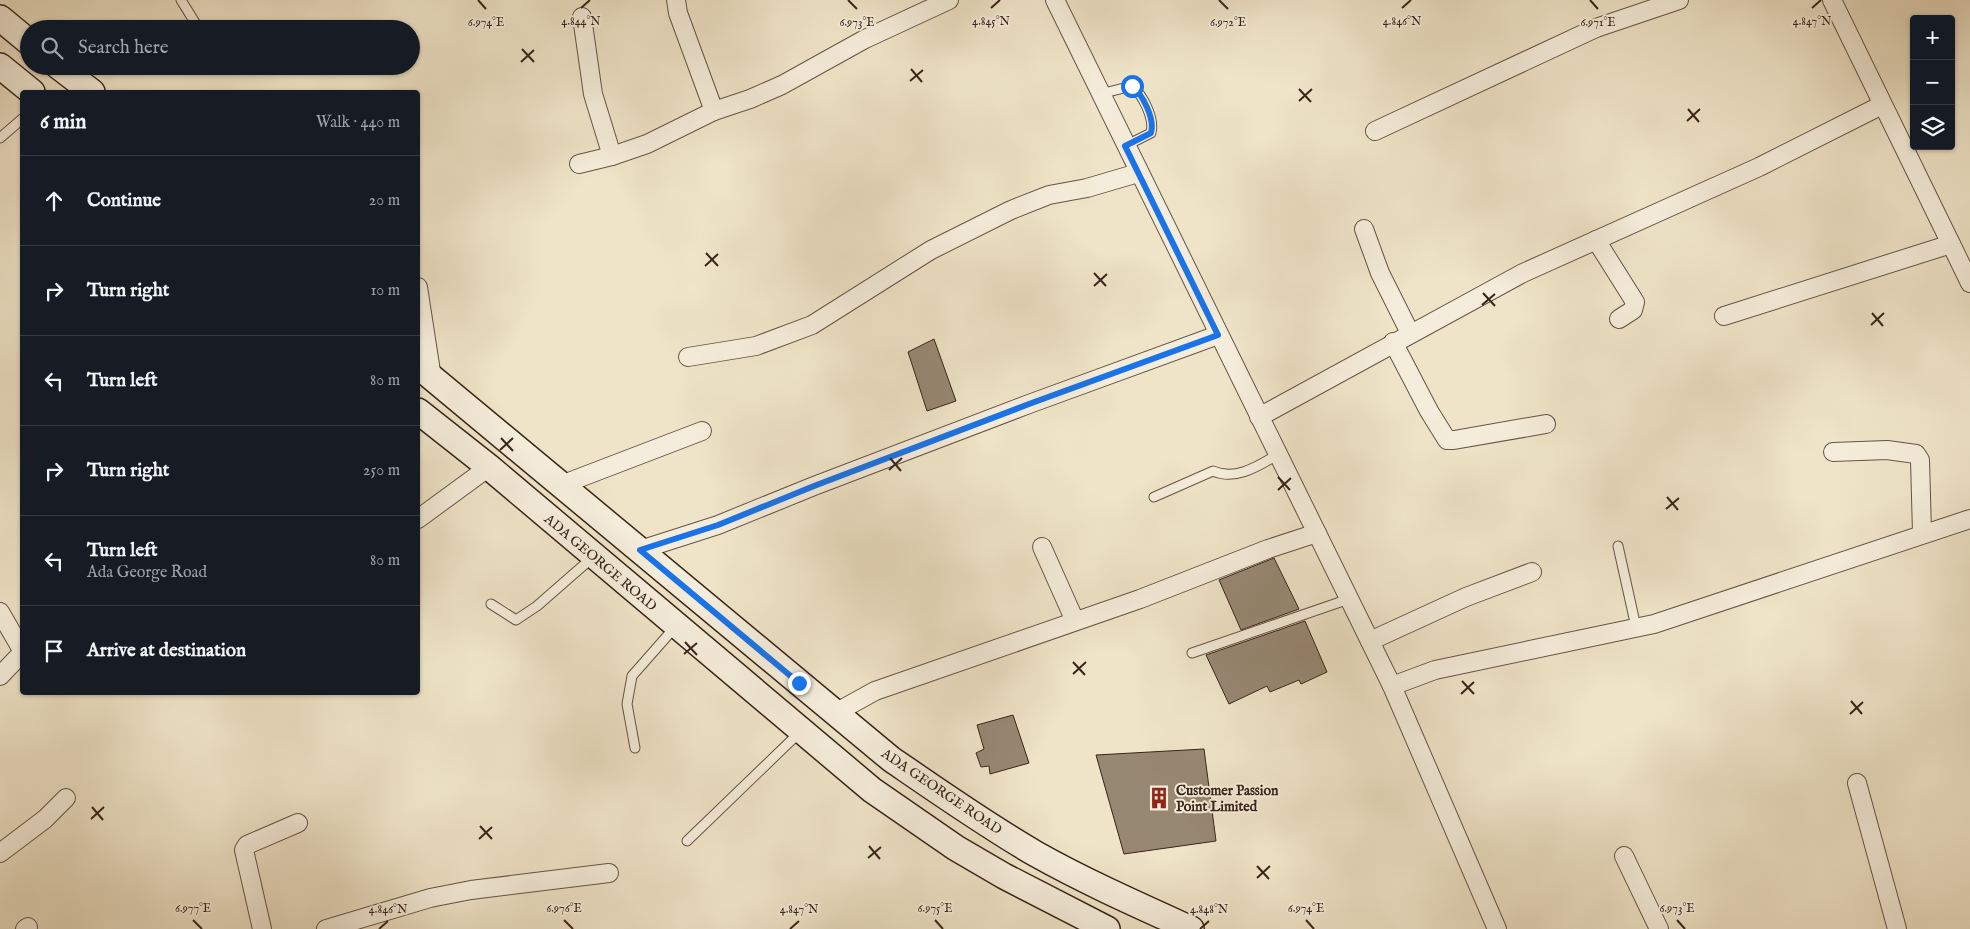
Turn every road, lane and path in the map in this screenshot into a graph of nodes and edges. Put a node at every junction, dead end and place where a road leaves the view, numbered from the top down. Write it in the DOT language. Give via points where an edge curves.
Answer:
graph roads {
  1 [pos="181,0"];
  2 [pos="676,0"];
  3 [pos="949,0"];
  4 [pos="1054,0"];
  5 [pos="1679,0"];
  6 [pos="1832,0"];
  7 [pos="582,17"];
  8 [pos="0,18"];
  9 [pos="193,20"];
  10 [pos="20,35"];
  11 [pos="0,66"];
  12 [pos="70,75"];
  13 [pos="30,90"];
  14 [pos="89,90"];
  15 [pos="1100,94"];
  16 [pos="1882,105"];
  17 [pos="714,111"];
  18 [pos="20,121"];
  19 [pos="1375,131"];
  20 [pos="0,138"];
  21 [pos="1125,146"];
  22 [pos="612,156"];
  23 [pos="579,164"];
  24 [pos="1138,173"];
  25 [pos="1364,229"];
  26 [pos="1596,240"];
  27 [pos="1951,244"];
  28 [pos="1970,283"];
  29 [pos="420,311"];
  30 [pos="1724,316"];
  31 [pos="1619,319"];
  32 [pos="1410,333"];
  33 [pos="1218,335"];
  34 [pos="1393,342"];
  35 [pos="688,357"];
  36 [pos="425,372"];
  37 [pos="420,412"];
  38 [pos="1259,418"];
  39 [pos="1546,424"];
  40 [pos="702,431"];
  41 [pos="1833,452"];
  42 [pos="1278,455"];
  43 [pos="488,467"];
  44 [pos="561,485"];
  45 [pos="1154,497"];
  46 [pos="420,518"];
  47 [pos="1970,519"];
  48 [pos="1317,533"];
  49 [pos="1922,533"];
  50 [pos="1618,546"];
  51 [pos="1042,547"];
  52 [pos="640,550"];
  53 [pos="593,557"];
  54 [pos="1532,572"];
  55 [pos="1349,598"];
  56 [pos="491,604"];
  57 [pos="0,612"];
  58 [pos="1075,621"];
  59 [pos="676,626"];
  60 [pos="1636,627"];
  61 [pos="1370,641"];
  62 [pos="20,647"];
  63 [pos="20,653"];
  64 [pos="1192,653"];
  65 [pos="0,676"];
  66 [pos="1392,686"];
  67 [pos="837,712"];
  68 [pos="801,731"];
  69 [pos="636,748"];
  70 [pos="1857,783"];
  71 [pos="66,798"];
  72 [pos="298,823"];
  73 [pos="687,841"];
  74 [pos="0,853"];
  75 [pos="1624,856"];
  76 [pos="610,873"];
  77 [pos="262,929"];
  78 [pos="326,929"];
  79 [pos="1108,929"];
  80 [pos="1191,929"];
  81 [pos="1497,929"];
  82 [pos="1658,929"];
  83 [pos="1897,929"];
  1 -- 9 [label="lane"];
  2 -- 17 [label="street"];
  3 -- 17 [label="street" via="865,39 782,86"];
  4 -- 15 [label="street"];
  5 -- 19 [label="street" via="1596,28"];
  6 -- 16 [label="street"];
  7 -- 22 [label="street" via="593,94"];
  8 -- 10 [label="main road"];
  11 -- 13 [label="main road"];
  12 -- 14 [label="main road"];
  15 -- 21 [label="street"];
  15 -- 21 [label="lane" via="1132,86 1139,92 1153,126 1151,133"];
  16 -- 26 [label="street" via="1759,166"];
  16 -- 27 [label="street"];
  17 -- 22 [label="street" via="647,144"];
  18 -- 20 [label="lane"];
  21 -- 24 [label="street"];
  22 -- 23 [label="street"];
  24 -- 33 [label="street"];
  24 -- 35 [label="street" via="1050,195 1011,210 931,250 812,325 756,346"];
  25 -- 32 [label="street" via="1380,273"];
  26 -- 31 [label="street" via="1635,302 1633,310"];
  26 -- 32 [label="street" via="1523,273"];
  27 -- 28 [label="street"];
  27 -- 30 [label="street"];
  29 -- 36 [label="street"];
  32 -- 34 [label="street"];
  33 -- 38 [label="street"];
  33 -- 52 [label="street" via="1029,404 718,525"];
  34 -- 38 [label="street"];
  34 -- 39 [label="street" via="1447,440"];
  36 -- 44 [label="main road, ADA GEORGE ROAD"];
  37 -- 43 [label="main road, ADA GEORGE ROAD"];
  38 -- 42 [label="street"];
  40 -- 44 [label="street"];
  41 -- 49 [label="street" via="1887,450 1916,454 1920,460"];
  42 -- 45 [label="lane" via="1248,471 1223,475 1214,471"];
  42 -- 48 [label="street"];
  43 -- 46 [label="street"];
  43 -- 53 [label="main road, ADA GEORGE ROAD"];
  44 -- 52 [label="main road, ADA GEORGE ROAD"];
  47 -- 49 [label="street"];
  48 -- 55 [label="street"];
  48 -- 58 [label="street"];
  49 -- 60 [label="street" via="1739,597"];
  50 -- 60 [label="lane"];
  51 -- 58 [label="street"];
  52 -- 67 [label="main road, ADA GEORGE ROAD"];
  53 -- 56 [label="lane" via="516,620"];
  53 -- 59 [label="main road, ADA GEORGE ROAD"];
  54 -- 61 [label="street" via="1466,597"];
  55 -- 61 [label="street"];
  55 -- 64 [label="lane"];
  57 -- 62 [label="street"];
  58 -- 67 [label="street" via="875,691"];
  59 -- 68 [label="main road, ADA GEORGE ROAD"];
  59 -- 69 [label="lane" via="632,676 627,704"];
  60 -- 66 [label="street" via="1435,670"];
  61 -- 66 [label="street"];
  63 -- 65 [label="street"];
  66 -- 81 [label="street"];
  67 -- 80 [label="main road, ADA GEORGE ROAD" via="892,759 960,807 1106,891"];
  68 -- 73 [label="lane"];
  68 -- 79 [label="main road, ADA GEORGE ROAD" via="872,790 956,848"];
  70 -- 83 [label="street"];
  71 -- 74 [label="street" via="45,819"];
  72 -- 77 [label="street" via="247,845 244,850"];
  75 -- 82 [label="street"];
  76 -- 78 [label="street" via="430,898"];
}
